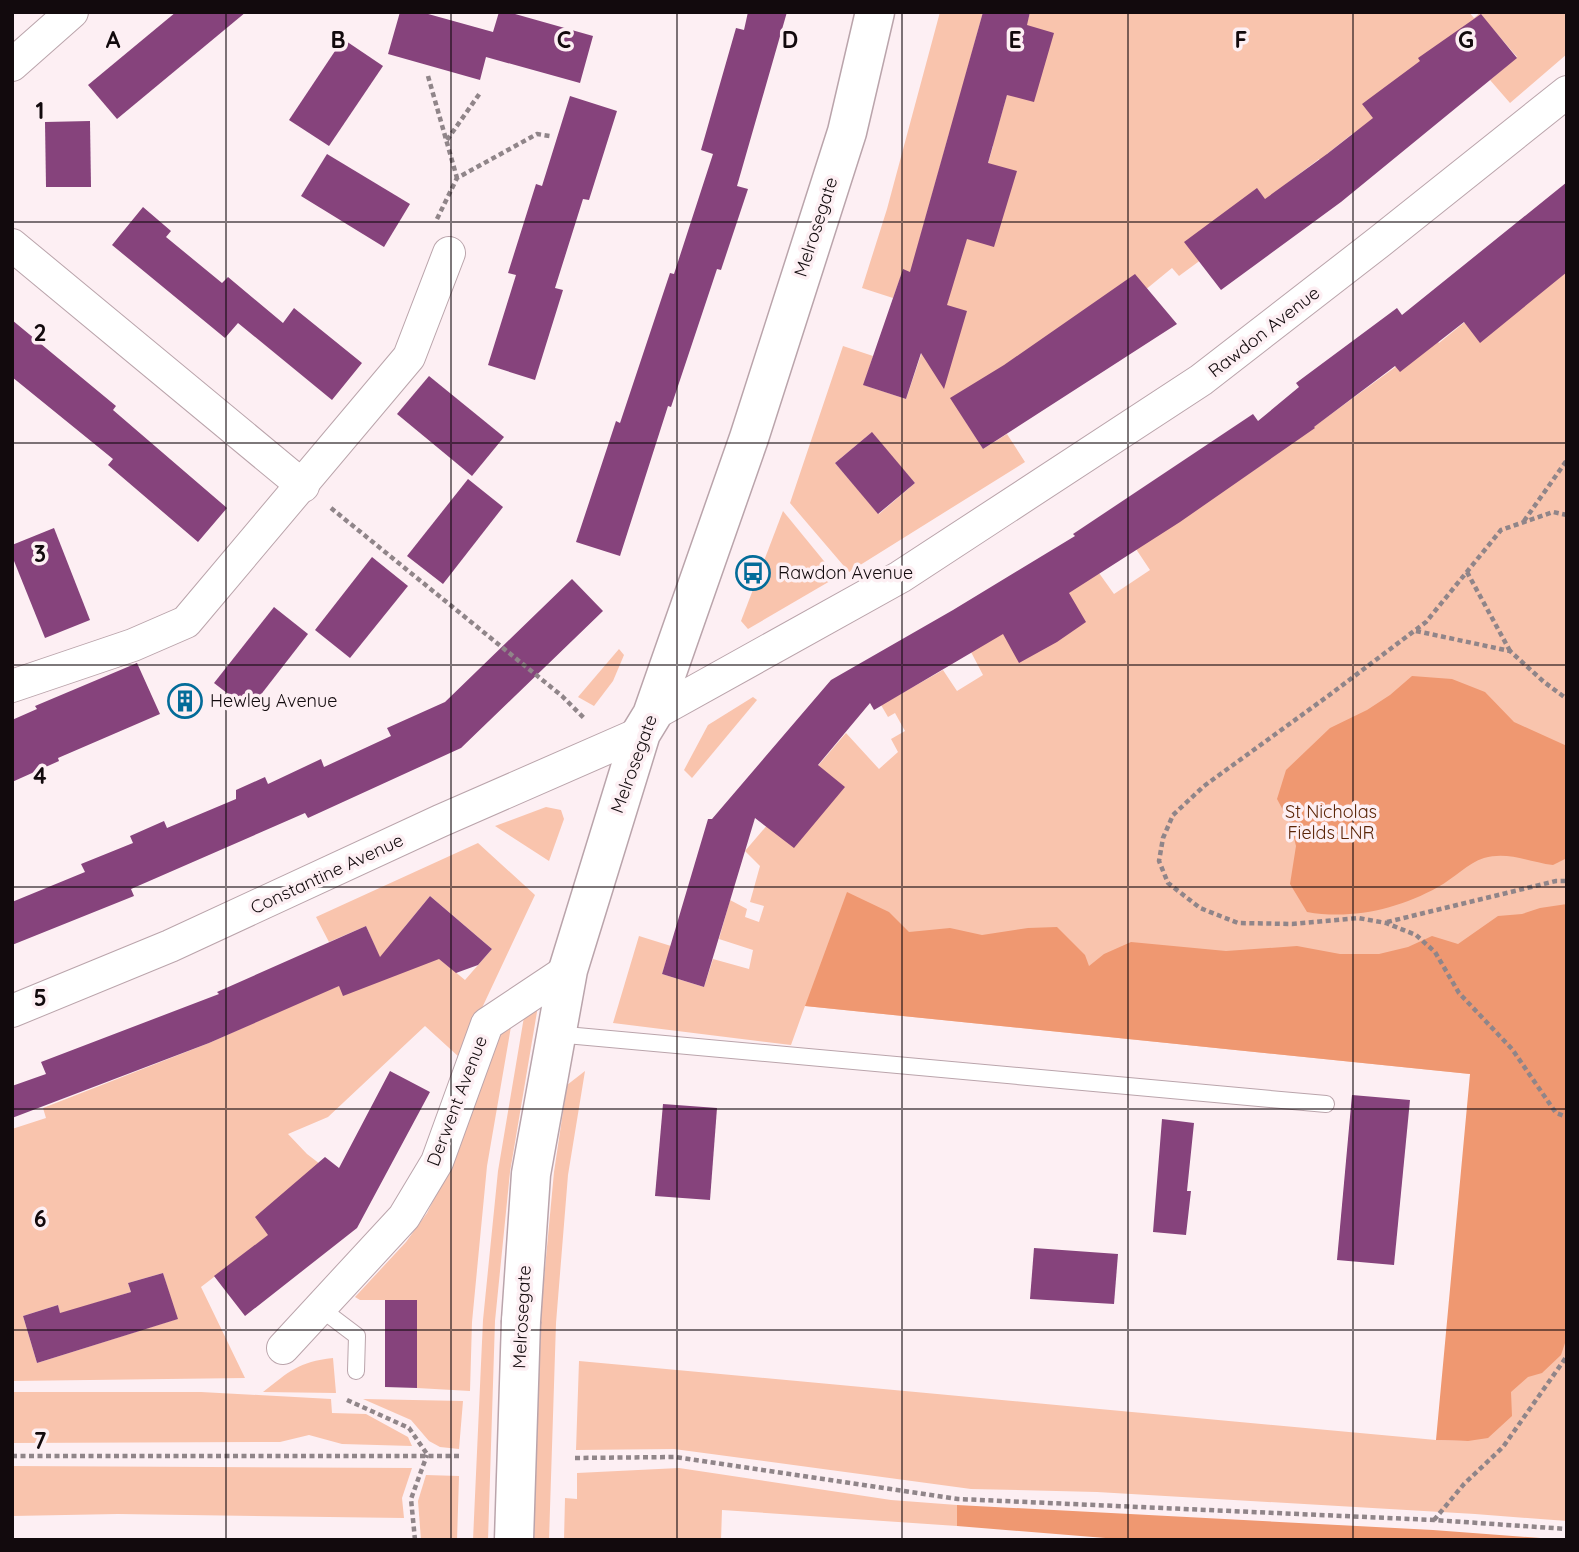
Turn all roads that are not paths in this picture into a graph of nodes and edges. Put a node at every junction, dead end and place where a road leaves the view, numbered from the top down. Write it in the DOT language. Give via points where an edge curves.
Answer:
graph roads {
  1 [pos="72,12"];
  2 [pos="875,12"];
  3 [pos="12,65"];
  4 [pos="1567,92"];
  5 [pos="12,245"];
  6 [pos="449,253"];
  7 [pos="303,485"];
  8 [pos="12,686"];
  9 [pos="646,724"];
  10 [pos="568,970"];
  11 [pos="12,1011"];
  12 [pos="555,1034"];
  13 [pos="1326,1104"];
  14 [pos="320,1308"];
  15 [pos="284,1348"];
  16 [pos="356,1371"];
  17 [pos="514,1540"];
  1 -- 3 [label="street"];
  2 -- 9 [label="street, Melrosegate" via="847,132 749,438"];
  4 -- 9 [label="street, Rawdon Avenue" via="1200,380 901,577"];
  5 -- 7 [label="street"];
  6 -- 7 [label="street" via="409,357"];
  7 -- 8 [label="street" via="186,622 134,645"];
  9 -- 10 [label="street, Melrosegate"];
  9 -- 11 [label="street, Constantine Avenue" via="601,751 170,946"];
  10 -- 12 [label="street, Melrosegate"];
  10 -- 14 [label="street, Derwent Avenue" via="487,1024 436,1162 404,1217"];
  12 -- 13 [label="lane"];
  12 -- 17 [label="street, Melrosegate, bridge" via="531,1174 520,1321"];
  14 -- 15 [label="street, Derwent Avenue"];
  14 -- 16 [label="lane" via="357,1336"];
}
